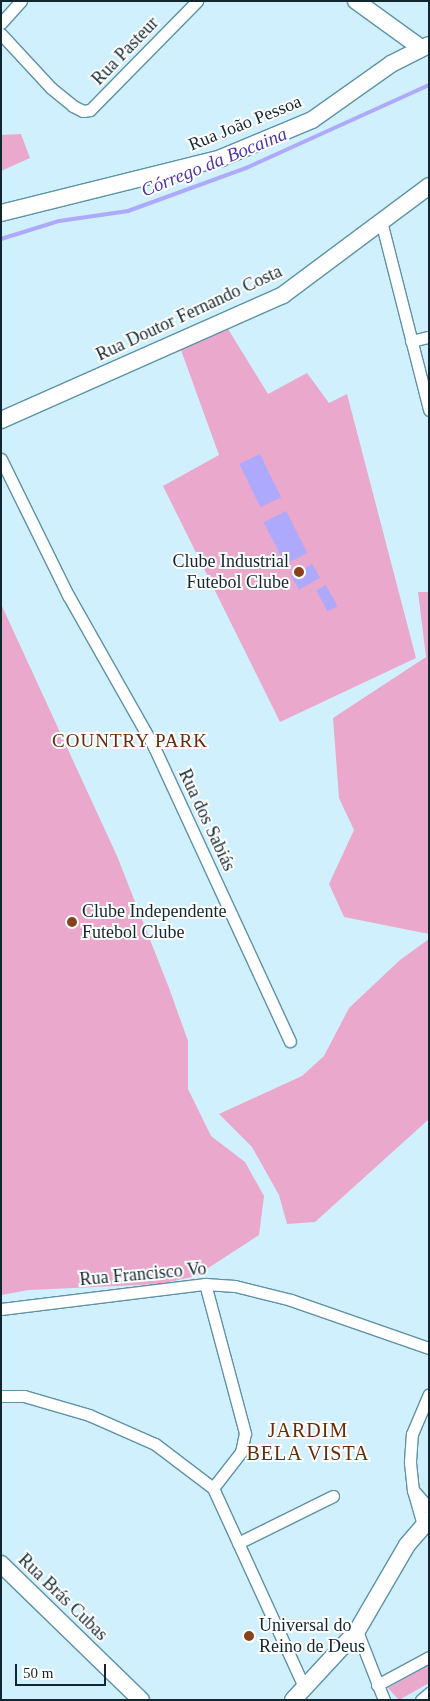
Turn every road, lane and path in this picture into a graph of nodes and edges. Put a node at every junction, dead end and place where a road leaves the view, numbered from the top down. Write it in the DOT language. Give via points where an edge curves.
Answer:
graph roads {
  1 [pos="21,1"];
  2 [pos="197,1"];
  3 [pos="356,1"];
  4 [pos="1,23"];
  5 [pos="1,34"];
  6 [pos="425,47"];
  7 [pos="429,186"];
  8 [pos="1,213"];
  9 [pos="381,221"];
  10 [pos="429,336"];
  11 [pos="411,342"];
  12 [pos="429,410"];
  13 [pos="1,420"];
  14 [pos="1,458"];
  15 [pos="290,1041"];
  16 [pos="205,1284"];
  17 [pos="1,1309"];
  18 [pos="429,1348"];
  19 [pos="429,1394"];
  20 [pos="1,1396"];
  21 [pos="213,1488"];
  22 [pos="413,1490"];
  23 [pos="333,1496"];
  24 [pos="429,1508"];
  25 [pos="426,1522"];
  26 [pos="238,1543"];
  27 [pos="1,1564"];
  28 [pos="357,1631"];
  29 [pos="429,1657"];
  30 [pos="377,1685"];
  31 [pos="429,1693"];
  32 [pos="299,1694"];
  33 [pos="141,1700"];
  34 [pos="384,1700"];
  35 [pos="420,1700"];
  1 -- 4 [label="street"];
  2 -- 5 [label="street, Rua Pasteur" via="96,106 83,111 72,106"];
  3 -- 6 [label="street"];
  6 -- 8 [label="street, Rua João Pessoa" via="391,64 312,120 221,158"];
  7 -- 9 [label="street, Rua Doutor Fernando Costa"];
  9 -- 11 [label="street"];
  9 -- 13 [label="street, Rua Doutor Fernando Costa" via="283,295"];
  10 -- 11 [label="street"];
  11 -- 12 [label="street"];
  14 -- 15 [label="street, Rua dos Sabiás" via="68,595 154,747"];
  16 -- 17 [label="street, Rua Francisco Vo"];
  16 -- 18 [label="street, Rua Francisco Vo" via="258,1289"];
  16 -- 21 [label="street" via="246,1433 241,1452"];
  19 -- 22 [label="street" via="412,1434"];
  20 -- 21 [label="street" via="24,1396 89,1415 155,1444"];
  21 -- 26 [label="street"];
  22 -- 24 [label="street"];
  22 -- 25 [label="street"];
  23 -- 26 [label="street"];
  25 -- 28 [label="street"];
  26 -- 32 [label="street"];
  27 -- 33 [label="street, Rua Brás Cubas"];
  28 -- 30 [label="street"];
  28 -- 32 [label="street"];
  29 -- 30 [label="street"];
  30 -- 34 [label="street"];
  31 -- 35 [label="street"];
}
